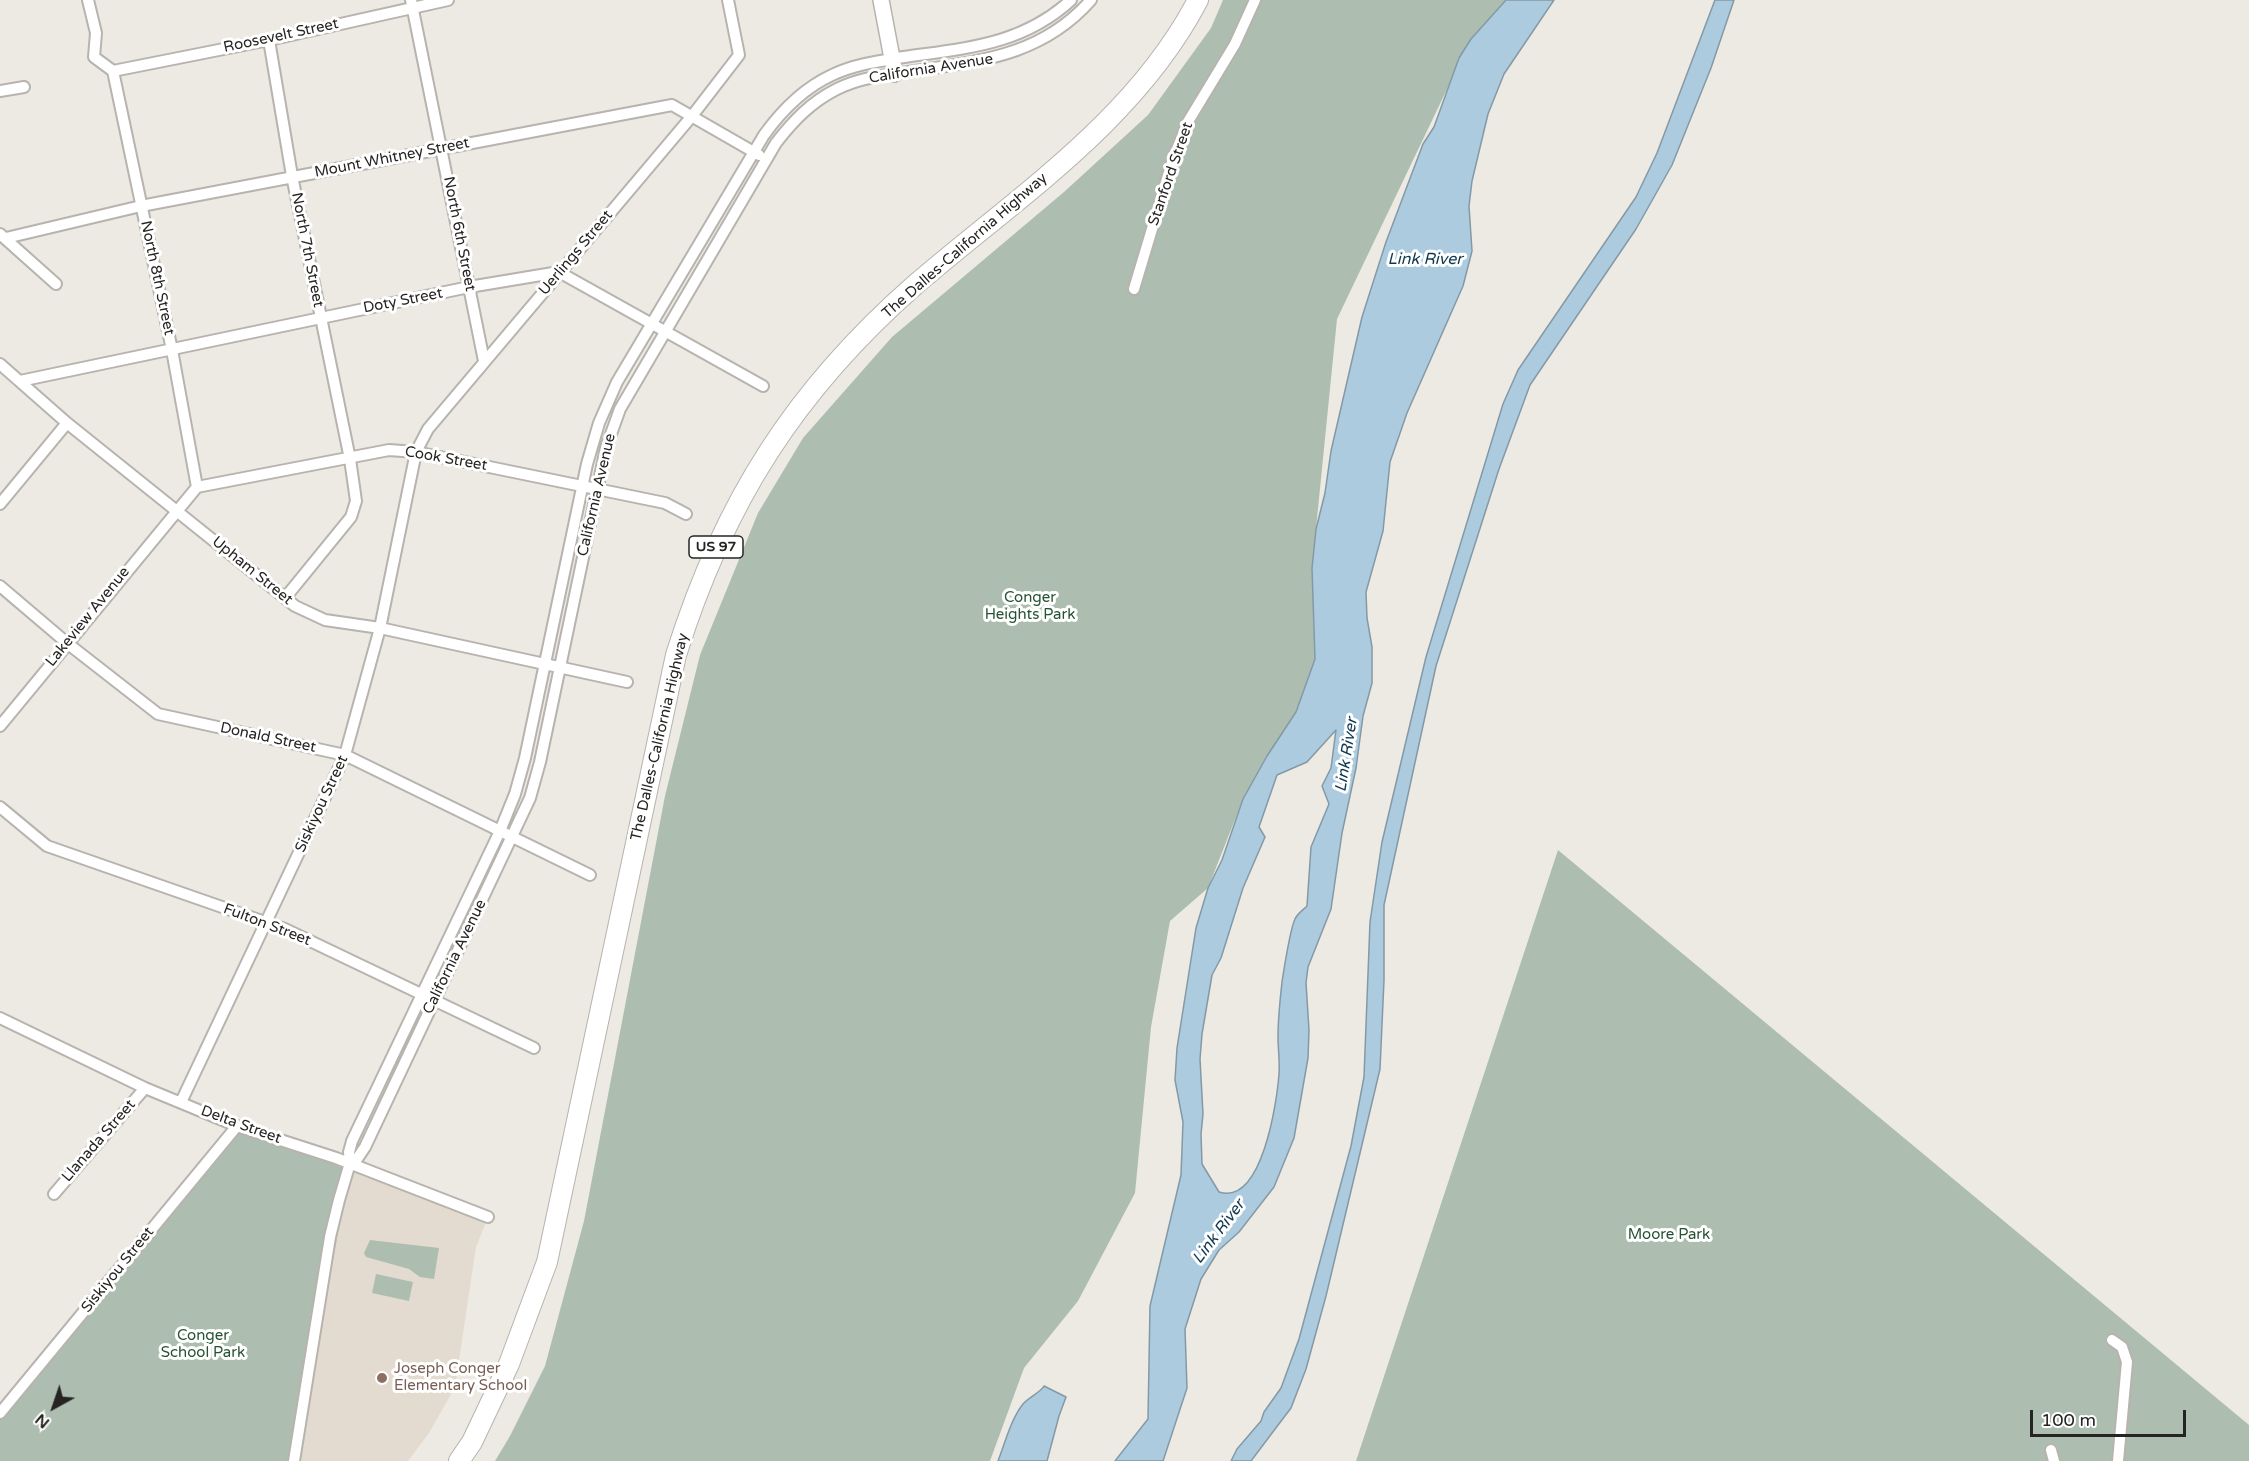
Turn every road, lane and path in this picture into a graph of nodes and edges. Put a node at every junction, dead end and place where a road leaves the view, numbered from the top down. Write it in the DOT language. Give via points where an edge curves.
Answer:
graph roads {
  1 [pos="88,0"];
  2 [pos="448,0"];
  3 [pos="728,0"];
  4 [pos="881,0"];
  5 [pos="1071,0"];
  6 [pos="1091,0"];
  7 [pos="1198,0"];
  8 [pos="1255,0"];
  9 [pos="412,3"];
  10 [pos="269,40"];
  11 [pos="894,66"];
  12 [pos="113,71"];
  13 [pos="24,87"];
  14 [pos="0,91"];
  15 [pos="692,116"];
  16 [pos="441,149"];
  17 [pos="753,152"];
  18 [pos="766,159"];
  19 [pos="292,176"];
  20 [pos="141,206"];
  21 [pos="3,236"];
  22 [pos="559,273"];
  23 [pos="56,284"];
  24 [pos="469,287"];
  25 [pos="1134,289"];
  26 [pos="320,317"];
  27 [pos="651,325"];
  28 [pos="664,332"];
  29 [pos="172,350"];
  30 [pos="484,362"];
  31 [pos="0,364"];
  32 [pos="20,381"];
  33 [pos="763,386"];
  34 [pos="67,423"];
  35 [pos="416,452"];
  36 [pos="350,459"];
  37 [pos="582,486"];
  38 [pos="196,487"];
  39 [pos="597,489"];
  40 [pos="0,504"];
  41 [pos="176,509"];
  42 [pos="686,514"];
  43 [pos="0,586"];
  44 [pos="285,598"];
  45 [pos="380,628"];
  46 [pos="67,643"];
  47 [pos="545,664"];
  48 [pos="560,668"];
  49 [pos="627,682"];
  50 [pos="0,726"];
  51 [pos="345,755"];
  52 [pos="0,807"];
  53 [pos="500,831"];
  54 [pos="513,838"];
  55 [pos="590,875"];
  56 [pos="266,922"];
  57 [pos="422,995"];
  58 [pos="434,1000"];
  59 [pos="0,1018"];
  60 [pos="534,1048"];
  61 [pos="145,1088"];
  62 [pos="181,1102"];
  63 [pos="237,1126"];
  64 [pos="350,1163"];
  65 [pos="54,1194"];
  66 [pos="488,1216"];
  67 [pos="2112,1340"];
  68 [pos="0,1413"];
  69 [pos="294,1461"];
  70 [pos="459,1461"];
  71 [pos="2118,1461"];
  1 -- 12 [label="street" via="96,33 94,57"];
  2 -- 9 [label="street, Roosevelt Street"];
  3 -- 15 [label="street, Uerlings Street" via="739,55"];
  4 -- 11 [label="street"];
  5 -- 11 [label="street, California Avenue" via="1036,26 1001,41"];
  6 -- 11 [label="street, California Avenue" via="1058,30 1013,53 982,61"];
  7 -- 70 [label="highway, The Dalles-California Highway / US 97" via="1166,52 1112,117 914,286 836,364 766,453 731,515 700,584 676,655 547,1262 509,1365 472,1443"];
  8 -- 25 [label="street, Stanford Street" via="1236,44 1189,120 1173,159"];
  9 -- 10 [label="street, Roosevelt Street"];
  9 -- 16 [label="street, North 6th Street"];
  10 -- 12 [label="street, Roosevelt Street"];
  10 -- 19 [label="street, North 7th Street"];
  11 -- 17 [label="street, California Avenue" via="852,67 814,85 785,108"];
  11 -- 18 [label="street, California Avenue" via="822,97 796,119"];
  12 -- 20 [label="street, North 8th Street"];
  13 -- 14 [label="street"];
  15 -- 16 [label="street, Mount Whitney Street" via="672,105"];
  15 -- 17 [label="street, Mount Whitney Street"];
  15 -- 22 [label="street, Uerlings Street"];
  16 -- 19 [label="street, Mount Whitney Street"];
  16 -- 24 [label="street, North 6th Street"];
  17 -- 18 [label="street, Mount Whitney Street"];
  17 -- 27 [label="street, California Avenue"];
  18 -- 28 [label="street, California Avenue"];
  19 -- 20 [label="street, Mount Whitney Street"];
  19 -- 26 [label="street, North 7th Street"];
  20 -- 21 [label="street, Mount Whitney Street"];
  20 -- 29 [label="street, North 8th Street"];
  21 -- 23 [label="street"];
  22 -- 24 [label="street, Doty Street"];
  22 -- 27 [label="street"];
  22 -- 30 [label="street, Uerlings Street"];
  24 -- 26 [label="street, Doty Street"];
  24 -- 30 [label="street, North 6th Street"];
  26 -- 29 [label="street, Doty Street"];
  26 -- 36 [label="street, North 7th Street"];
  27 -- 28 [label="street"];
  27 -- 37 [label="street, California Avenue" via="607,403"];
  28 -- 33 [label="street"];
  28 -- 39 [label="street, California Avenue" via="620,409"];
  29 -- 32 [label="street, Doty Street"];
  29 -- 38 [label="street, North 8th Street"];
  30 -- 35 [label="street, Uerlings Street" via="429,429"];
  31 -- 32 [label="street, Upham Street"];
  32 -- 34 [label="street, Upham Street"];
  34 -- 40 [label="street"];
  34 -- 41 [label="street, Upham Street"];
  35 -- 36 [label="street, Cook Street" via="389,450"];
  35 -- 37 [label="street, Cook Street"];
  35 -- 45 [label="street, Siskiyou Street"];
  36 -- 38 [label="street, Cook Street"];
  36 -- 44 [label="street" via="356,501 351,517"];
  37 -- 39 [label="street, Cook Street"];
  37 -- 47 [label="street, California Avenue"];
  38 -- 41 [label="street"];
  39 -- 42 [label="street, Cook Street" via="665,503"];
  39 -- 48 [label="street, California Avenue"];
  41 -- 44 [label="street, Upham Street"];
  41 -- 46 [label="street, Lakeview Avenue"];
  43 -- 46 [label="street, Donald Street"];
  44 -- 45 [label="street, Upham Street" via="325,620"];
  45 -- 47 [label="street, Upham Street"];
  45 -- 51 [label="street, Siskiyou Street"];
  46 -- 50 [label="street, Lakeview Avenue"];
  46 -- 51 [label="street, Donald Street" via="158,714"];
  47 -- 48 [label="street, Upham Street"];
  47 -- 53 [label="street, California Avenue" via="521,776"];
  48 -- 49 [label="street, Upham Street"];
  48 -- 54 [label="street, California Avenue" via="536,780"];
  51 -- 53 [label="street, Donald Street"];
  51 -- 56 [label="street, Siskiyou Street"];
  52 -- 56 [label="street, Fulton Street" via="47,846"];
  53 -- 54 [label="street, Donald Street"];
  53 -- 57 [label="street, California Avenue"];
  54 -- 55 [label="street, Donald Street"];
  54 -- 58 [label="street, California Avenue"];
  56 -- 57 [label="street, Fulton Street"];
  56 -- 62 [label="street, Siskiyou Street"];
  57 -- 58 [label="street, Fulton Street"];
  57 -- 64 [label="street, California Avenue" via="355,1133"];
  58 -- 60 [label="street, Fulton Street"];
  58 -- 64 [label="street, California Avenue" via="365,1147"];
  59 -- 61 [label="street, Delta Street"];
  61 -- 62 [label="street, Delta Street"];
  61 -- 65 [label="street, Llanada Street"];
  62 -- 63 [label="street, Delta Street"];
  63 -- 64 [label="street, Delta Street"];
  63 -- 68 [label="street, Siskiyou Street"];
  64 -- 66 [label="street, Delta Street"];
  64 -- 69 [label="street, California Avenue" via="330,1237"];
  67 -- 71 [label="street" via="2122,1347 2127,1362"];
}
